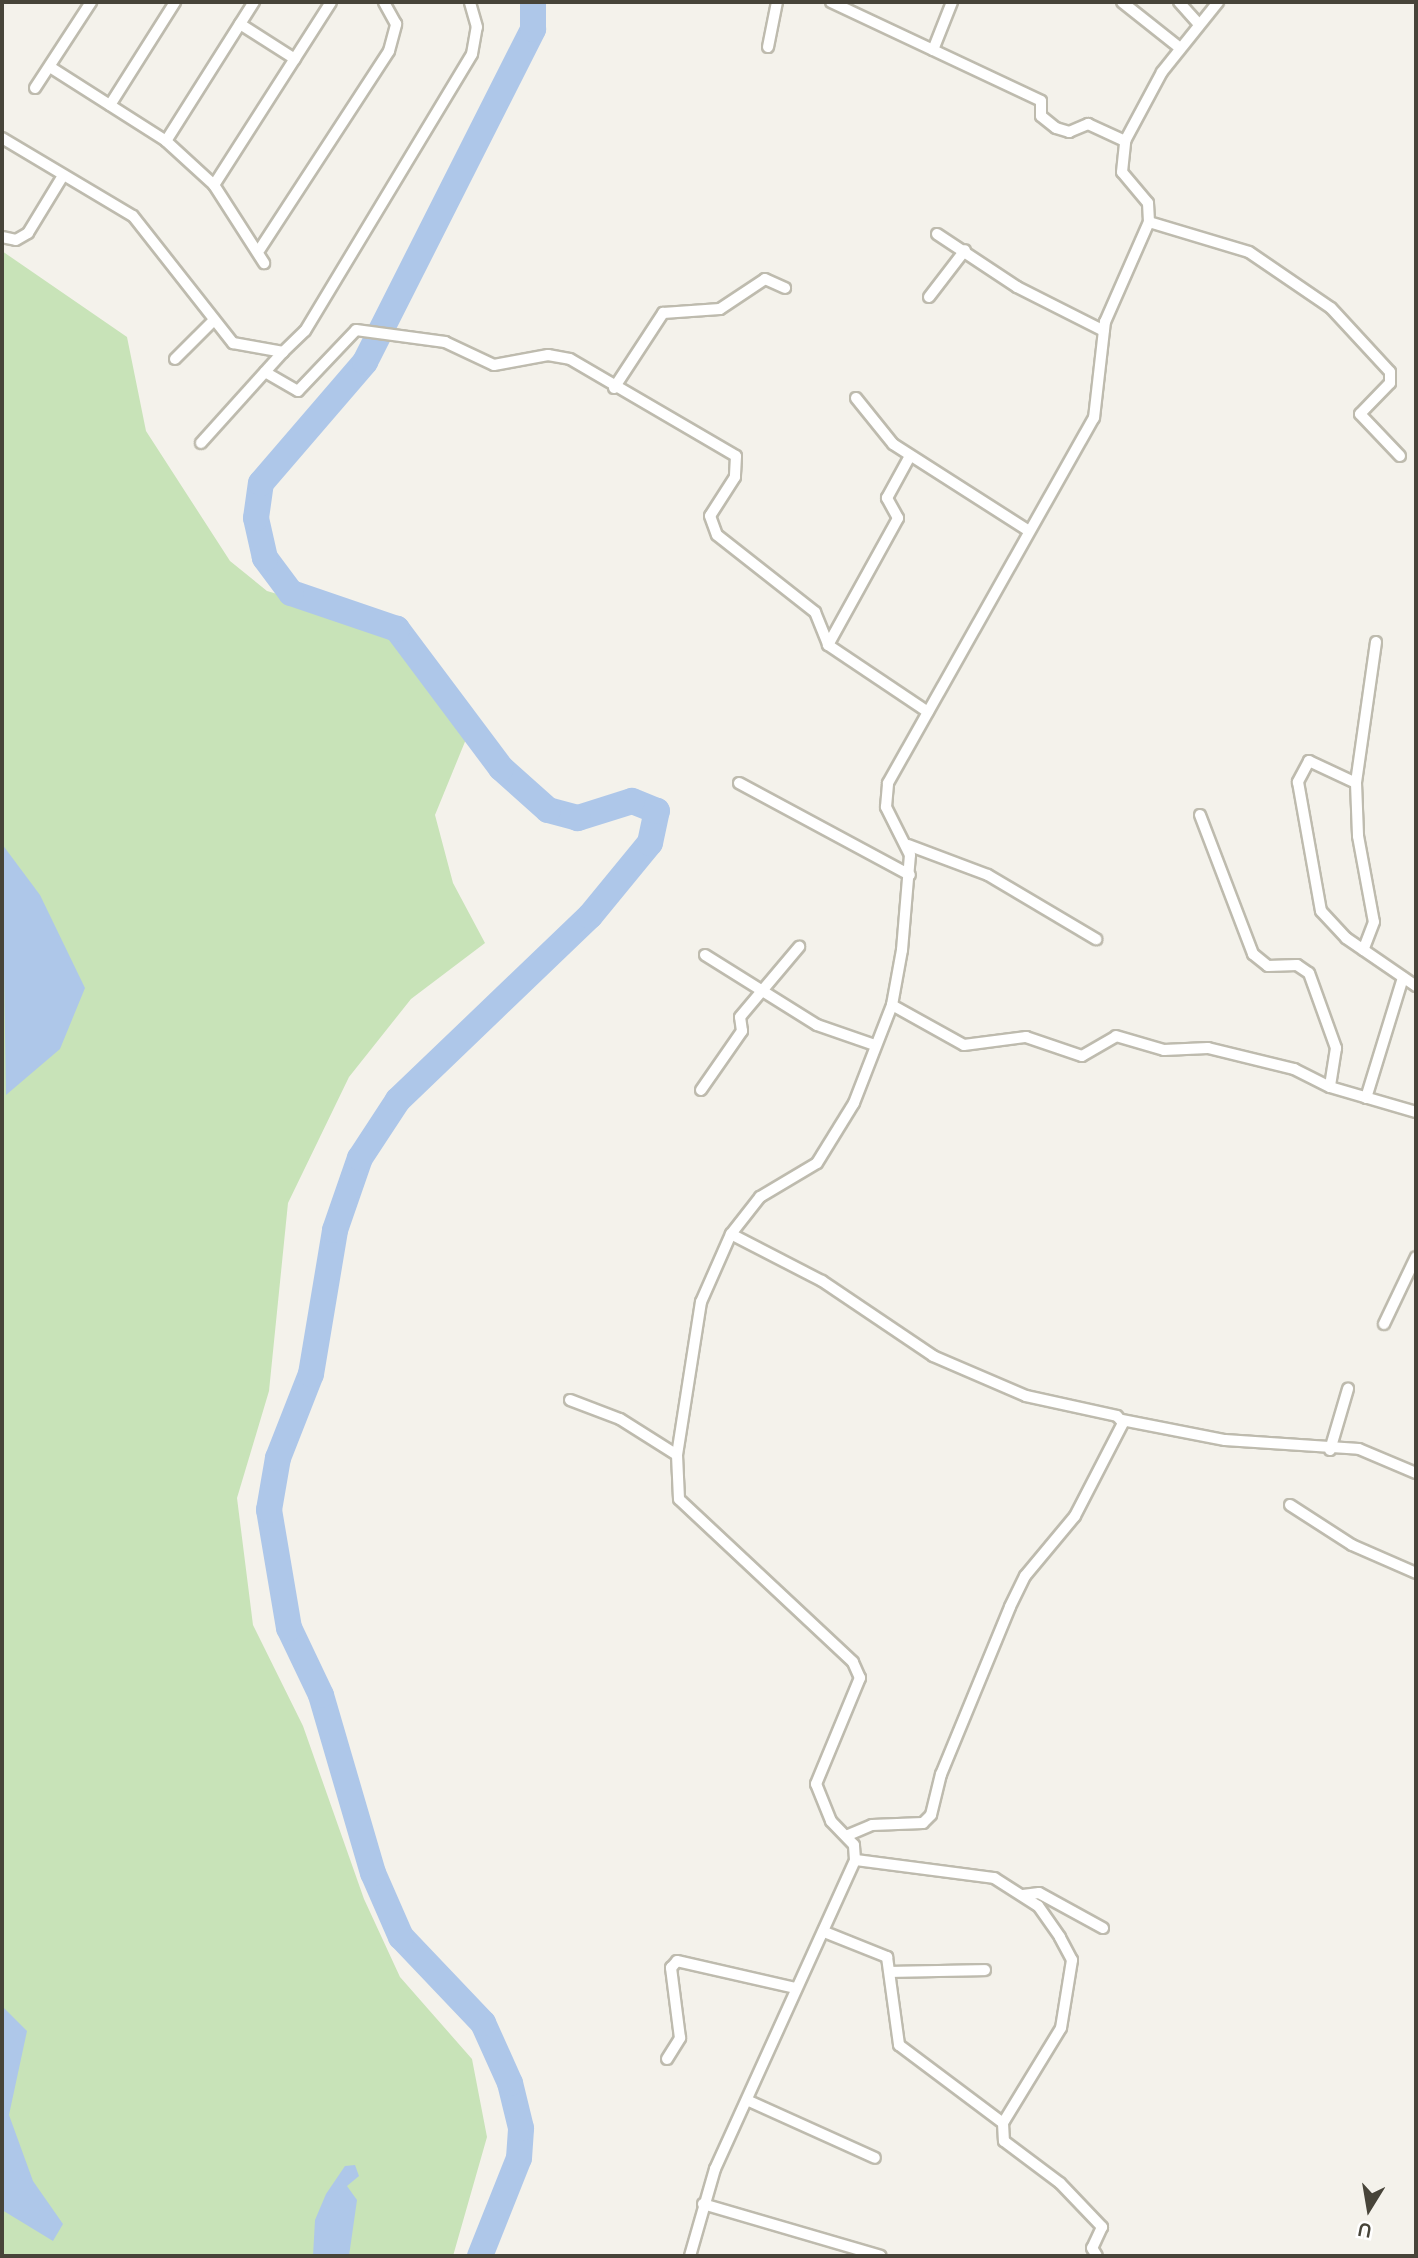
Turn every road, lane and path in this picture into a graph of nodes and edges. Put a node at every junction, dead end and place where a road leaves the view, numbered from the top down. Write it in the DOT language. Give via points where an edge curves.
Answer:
graph roads {
  1 [pos="90,2"];
  2 [pos="174,2"];
  3 [pos="254,2"];
  4 [pos="331,2"];
  5 [pos="384,2"];
  6 [pos="470,2"];
  7 [pos="777,2"];
  8 [pos="831,2"];
  9 [pos="952,2"];
  10 [pos="1122,2"];
  11 [pos="1179,2"];
  12 [pos="1218,2"];
  13 [pos="240,24"];
  14 [pos="1199,24"];
  15 [pos="768,47"];
  16 [pos="1180,48"];
  17 [pos="933,50"];
  18 [pos="295,59"];
  19 [pos="50,67"];
  20 [pos="35,88"];
  21 [pos="110,105"];
  22 [pos="2,138"];
  23 [pos="166,141"];
  24 [pos="1125,141"];
  25 [pos="61,179"];
  26 [pos="214,186"];
  27 [pos="1149,222"];
  28 [pos="937,234"];
  29 [pos="2,237"];
  30 [pos="260,249"];
  31 [pos="965,250"];
  32 [pos="264,263"];
  33 [pos="785,288"];
  34 [pos="929,297"];
  35 [pos="212,321"];
  36 [pos="1104,331"];
  37 [pos="283,352"];
  38 [pos="175,359"];
  39 [pos="265,372"];
  40 [pos="614,388"];
  41 [pos="856,398"];
  42 [pos="201,443"];
  43 [pos="910,456"];
  44 [pos="1400,456"];
  45 [pos="1029,531"];
  46 [pos="1376,642"];
  47 [pos="828,645"];
  48 [pos="928,712"];
  49 [pos="739,783"];
  50 [pos="1356,783"];
  51 [pos="1200,815"];
  52 [pos="908,845"];
  53 [pos="910,875"];
  54 [pos="1096,939"];
  55 [pos="799,947"];
  56 [pos="1363,950"];
  57 [pos="705,955"];
  58 [pos="1403,978"];
  59 [pos="1416,986"];
  60 [pos="766,991"];
  61 [pos="891,1005"];
  62 [pos="872,1044"];
  63 [pos="1330,1087"];
  64 [pos="701,1090"];
  65 [pos="1366,1098"];
  66 [pos="1416,1112"];
  67 [pos="731,1234"];
  68 [pos="1416,1257"];
  69 [pos="1384,1324"];
  70 [pos="1348,1389"];
  71 [pos="570,1400"];
  72 [pos="1122,1420"];
  73 [pos="1331,1450"];
  74 [pos="677,1455"];
  75 [pos="1416,1473"];
  76 [pos="1290,1505"];
  77 [pos="1416,1573"];
  78 [pos="848,1835"];
  79 [pos="855,1860"];
  80 [pos="1023,1895"];
  81 [pos="1103,1927"];
  82 [pos="827,1933"];
  83 [pos="985,1970"];
  84 [pos="892,1972"];
  85 [pos="796,1987"];
  86 [pos="667,2059"];
  87 [pos="750,2101"];
  88 [pos="1003,2123"];
  89 [pos="875,2158"];
  90 [pos="703,2204"];
  91 [pos="690,2256"];
  92 [pos="881,2256"];
  93 [pos="1097,2256"];
  1 -- 19 [label="street"];
  2 -- 21 [label="street"];
  3 -- 13 [label="street"];
  4 -- 18 [label="street"];
  5 -- 30 [label="street" via="396,24 389,51"];
  6 -- 37 [label="street" via="477,27 472,54 305,331"];
  7 -- 15 [label="street"];
  8 -- 17 [label="street"];
  9 -- 17 [label="street"];
  10 -- 16 [label="street"];
  11 -- 14 [label="street"];
  12 -- 14 [label="street"];
  13 -- 18 [label="street"];
  13 -- 23 [label="street"];
  14 -- 16 [label="street"];
  16 -- 24 [label="street"];
  17 -- 24 [label="street" via="1041,101 1041,116 1056,128 1069,132 1088,124"];
  18 -- 26 [label="street"];
  19 -- 20 [label="street"];
  19 -- 21 [label="street"];
  21 -- 23 [label="street"];
  22 -- 25 [label="street"];
  23 -- 26 [label="street"];
  24 -- 27 [label="street" via="1122,172 1147,202"];
  25 -- 29 [label="street" via="28,233 16,240"];
  25 -- 35 [label="street" via="139,222"];
  26 -- 30 [label="street"];
  27 -- 36 [label="street"];
  27 -- 44 [label="street" via="1249,253 1331,308 1390,372 1390,383 1360,414"];
  28 -- 31 [label="street"];
  30 -- 32 [label="street"];
  31 -- 34 [label="street"];
  31 -- 36 [label="street" via="1017,287"];
  33 -- 40 [label="street" via="765,279 720,309 663,313"];
  35 -- 37 [label="street" via="245,349"];
  35 -- 38 [label="street"];
  36 -- 45 [label="street" via="1094,418"];
  37 -- 39 [label="street"];
  39 -- 40 [label="street" via="298,391 356,330 445,342 494,365 564,356"];
  39 -- 42 [label="street"];
  40 -- 47 [label="street" via="736,456 739,469 709,522 738,553 815,612"];
  41 -- 43 [label="street" via="881,434"];
  43 -- 45 [label="street"];
  43 -- 47 [label="street" via="887,498 898,517"];
  45 -- 48 [label="street"];
  46 -- 50 [label="street"];
  47 -- 48 [label="street"];
  48 -- 52 [label="street" via="886,793"];
  49 -- 53 [label="street"];
  50 -- 56 [label="street" via="1358,836 1374,922"];
  50 -- 56 [label="street" via="1308,761 1298,782 1321,911"];
  51 -- 63 [label="street" via="1252,954 1268,966 1297,965 1309,973 1336,1048"];
  52 -- 53 [label="street"];
  52 -- 54 [label="street" via="988,875"];
  53 -- 61 [label="street"];
  55 -- 60 [label="street"];
  56 -- 58 [label="street"];
  57 -- 60 [label="street"];
  58 -- 59 [label="street"];
  58 -- 65 [label="street"];
  60 -- 62 [label="street" via="817,1025"];
  60 -- 64 [label="street" via="739,1019 743,1031"];
  61 -- 62 [label="street"];
  61 -- 63 [label="street" via="964,1045 1027,1037 1082,1056 1116,1036 1164,1051 1223,1051 1294,1069"];
  62 -- 67 [label="street" via="854,1103 825,1154 760,1197"];
  63 -- 65 [label="street"];
  65 -- 66 [label="street"];
  67 -- 72 [label="street" via="822,1281 933,1356 1026,1396"];
  67 -- 74 [label="street" via="701,1302"];
  68 -- 69 [label="street"];
  70 -- 73 [label="street"];
  71 -- 74 [label="street" via="620,1419"];
  72 -- 73 [label="street" via="1226,1440 1275,1440"];
  72 -- 78 [label="street" via="1116,1445 1075,1516 1026,1576 1010,1607 941,1774 931,1815 923,1823 872,1825"];
  73 -- 75 [label="street" via="1359,1448"];
  74 -- 78 [label="street" via="674,1482 689,1511 859,1670 858,1690 816,1784 831,1821"];
  76 -- 77 [label="street" via="1352,1545"];
  78 -- 79 [label="street"];
  79 -- 80 [label="street" via="994,1878"];
  79 -- 82 [label="street"];
  80 -- 81 [label="street" via="1039,1894"];
  80 -- 88 [label="street" via="1050,1920 1072,1960 1069,2001 1061,2028"];
  82 -- 84 [label="street" via="880,1953"];
  82 -- 85 [label="street"];
  83 -- 84 [label="street"];
  84 -- 88 [label="street" via="899,2045"];
  85 -- 86 [label="street" via="677,1961 671,1968 680,2038"];
  85 -- 87 [label="street"];
  87 -- 89 [label="street"];
  87 -- 90 [label="street"];
  88 -- 93 [label="street" via="1004,2141 1060,2183 1102,2227 1092,2248"];
  90 -- 91 [label="street"];
  90 -- 92 [label="street"];
}
